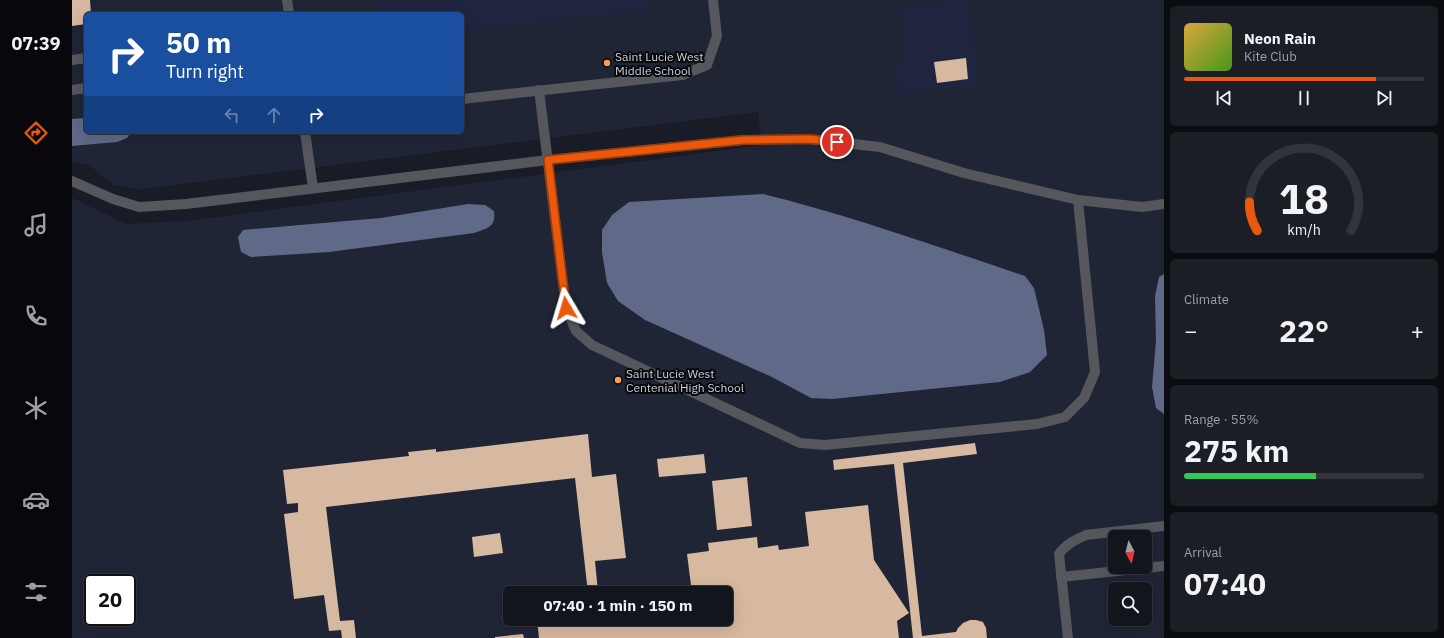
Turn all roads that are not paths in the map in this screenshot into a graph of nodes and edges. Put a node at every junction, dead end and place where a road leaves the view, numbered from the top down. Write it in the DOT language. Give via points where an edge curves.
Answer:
graph roads {
  1 [pos="287,0"];
  2 [pos="713,0"];
  3 [pos="289,12"];
  4 [pos="84,58"];
  5 [pos="72,60"];
  6 [pos="84,88"];
  7 [pos="72,90"];
  8 [pos="539,90"];
  9 [pos="464,99"];
  10 [pos="305,134"];
  11 [pos="548,160"];
  12 [pos="72,181"];
  13 [pos="313,188"];
  14 [pos="1078,200"];
  15 [pos="1164,204"];
  16 [pos="1164,526"];
  17 [pos="1164,566"];
  18 [pos="1062,577"];
  19 [pos="1068,638"];
  1 -- 3 [label="lane"];
  2 -- 8 [label="lane" via="717,36 707,65 682,75"];
  4 -- 5 [label="lane"];
  6 -- 7 [label="lane"];
  8 -- 9 [label="lane"];
  8 -- 11 [label="lane"];
  10 -- 13 [label="lane"];
  11 -- 13 [label="lane"];
  11 -- 14 [label="lane" via="743,140 809,139 880,147 964,173"];
  11 -- 14 [label="lane" via="566,308 576,331 592,346 800,443 833,444 1037,424 1065,417 1084,398 1095,372"];
  12 -- 13 [label="lane" via="139,207 186,204"];
  14 -- 15 [label="lane" via="1142,206"];
  16 -- 18 [label="lane" via="1086,535 1074,540 1059,554"];
  17 -- 18 [label="lane"];
  18 -- 19 [label="lane"];
}
